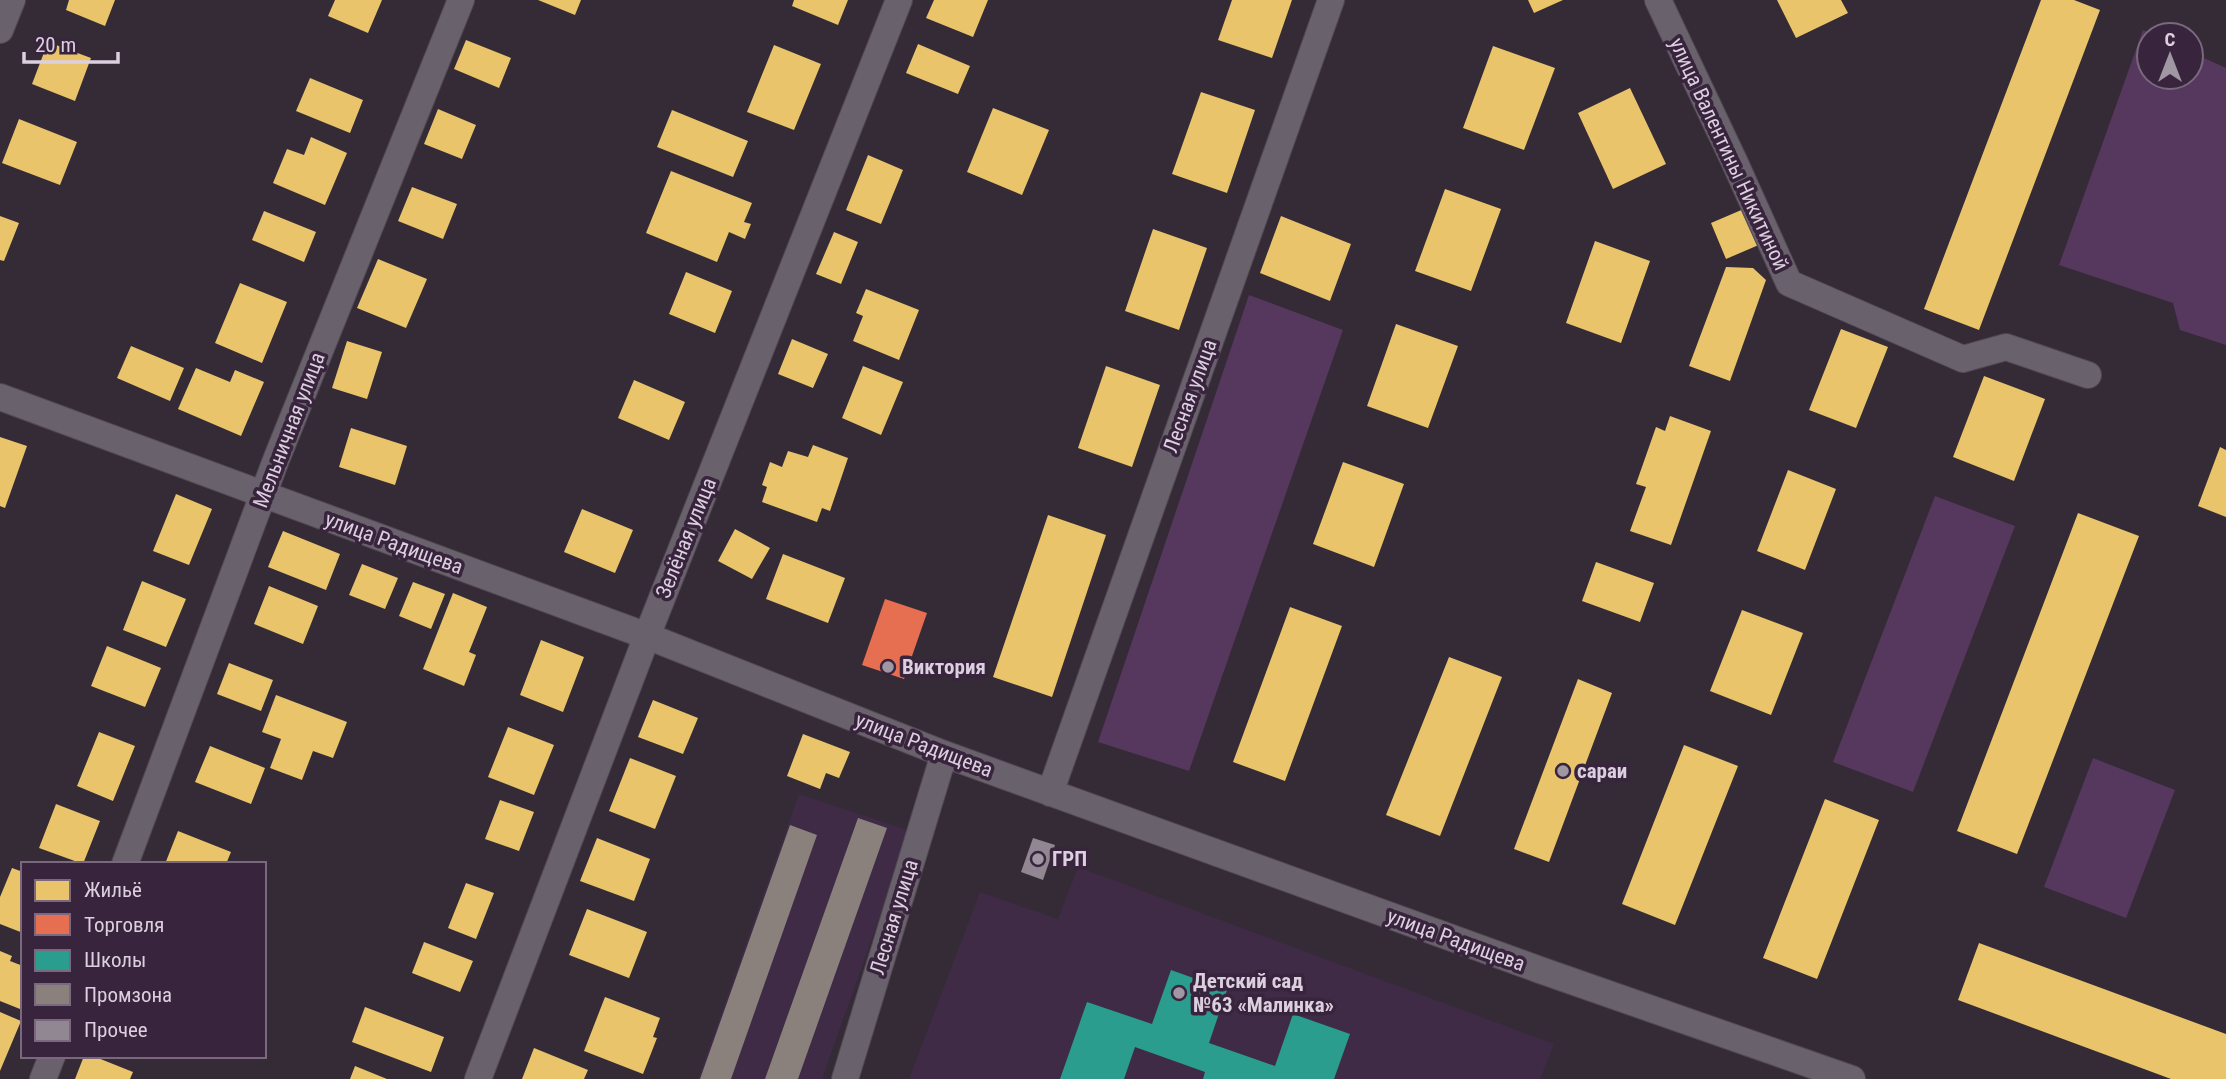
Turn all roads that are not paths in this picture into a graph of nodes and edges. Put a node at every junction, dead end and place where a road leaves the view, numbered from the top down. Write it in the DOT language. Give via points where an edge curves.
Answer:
graph roads {
  1 [pos="12,0"];
  2 [pos="461,0"];
  3 [pos="899,0"];
  4 [pos="1331,0"];
  5 [pos="1658,0"];
  6 [pos="0,30"];
  7 [pos="2088,375"];
  8 [pos="0,397"];
  9 [pos="264,495"];
  10 [pos="647,636"];
  11 [pos="944,754"];
  12 [pos="1050,793"];
  13 [pos="126,862"];
  14 [pos="51,1058"];
  15 [pos="43,1079"];
  16 [pos="478,1079"];
  17 [pos="845,1079"];
  18 [pos="1852,1079"];
  1 -- 6 [label="street"];
  2 -- 9 [label="street, Мельничная улица"];
  3 -- 10 [label="street, Зелёная улица"];
  4 -- 12 [label="street, Лесная улица"];
  5 -- 7 [label="street, улица Валентины Никитиной" via="1789,283 1962,359 2006,347"];
  8 -- 9 [label="street, улица Радищева"];
  9 -- 10 [label="street, улица Радищева"];
  9 -- 13 [label="street, Мельничная улица"];
  10 -- 11 [label="street, улица Радищева"];
  10 -- 16 [label="street, Зелёная улица"];
  11 -- 12 [label="street, улица Радищева"];
  11 -- 17 [label="street, Лесная улица"];
  12 -- 18 [label="street, улица Радищева"];
  14 -- 15 [label="street"];
}
